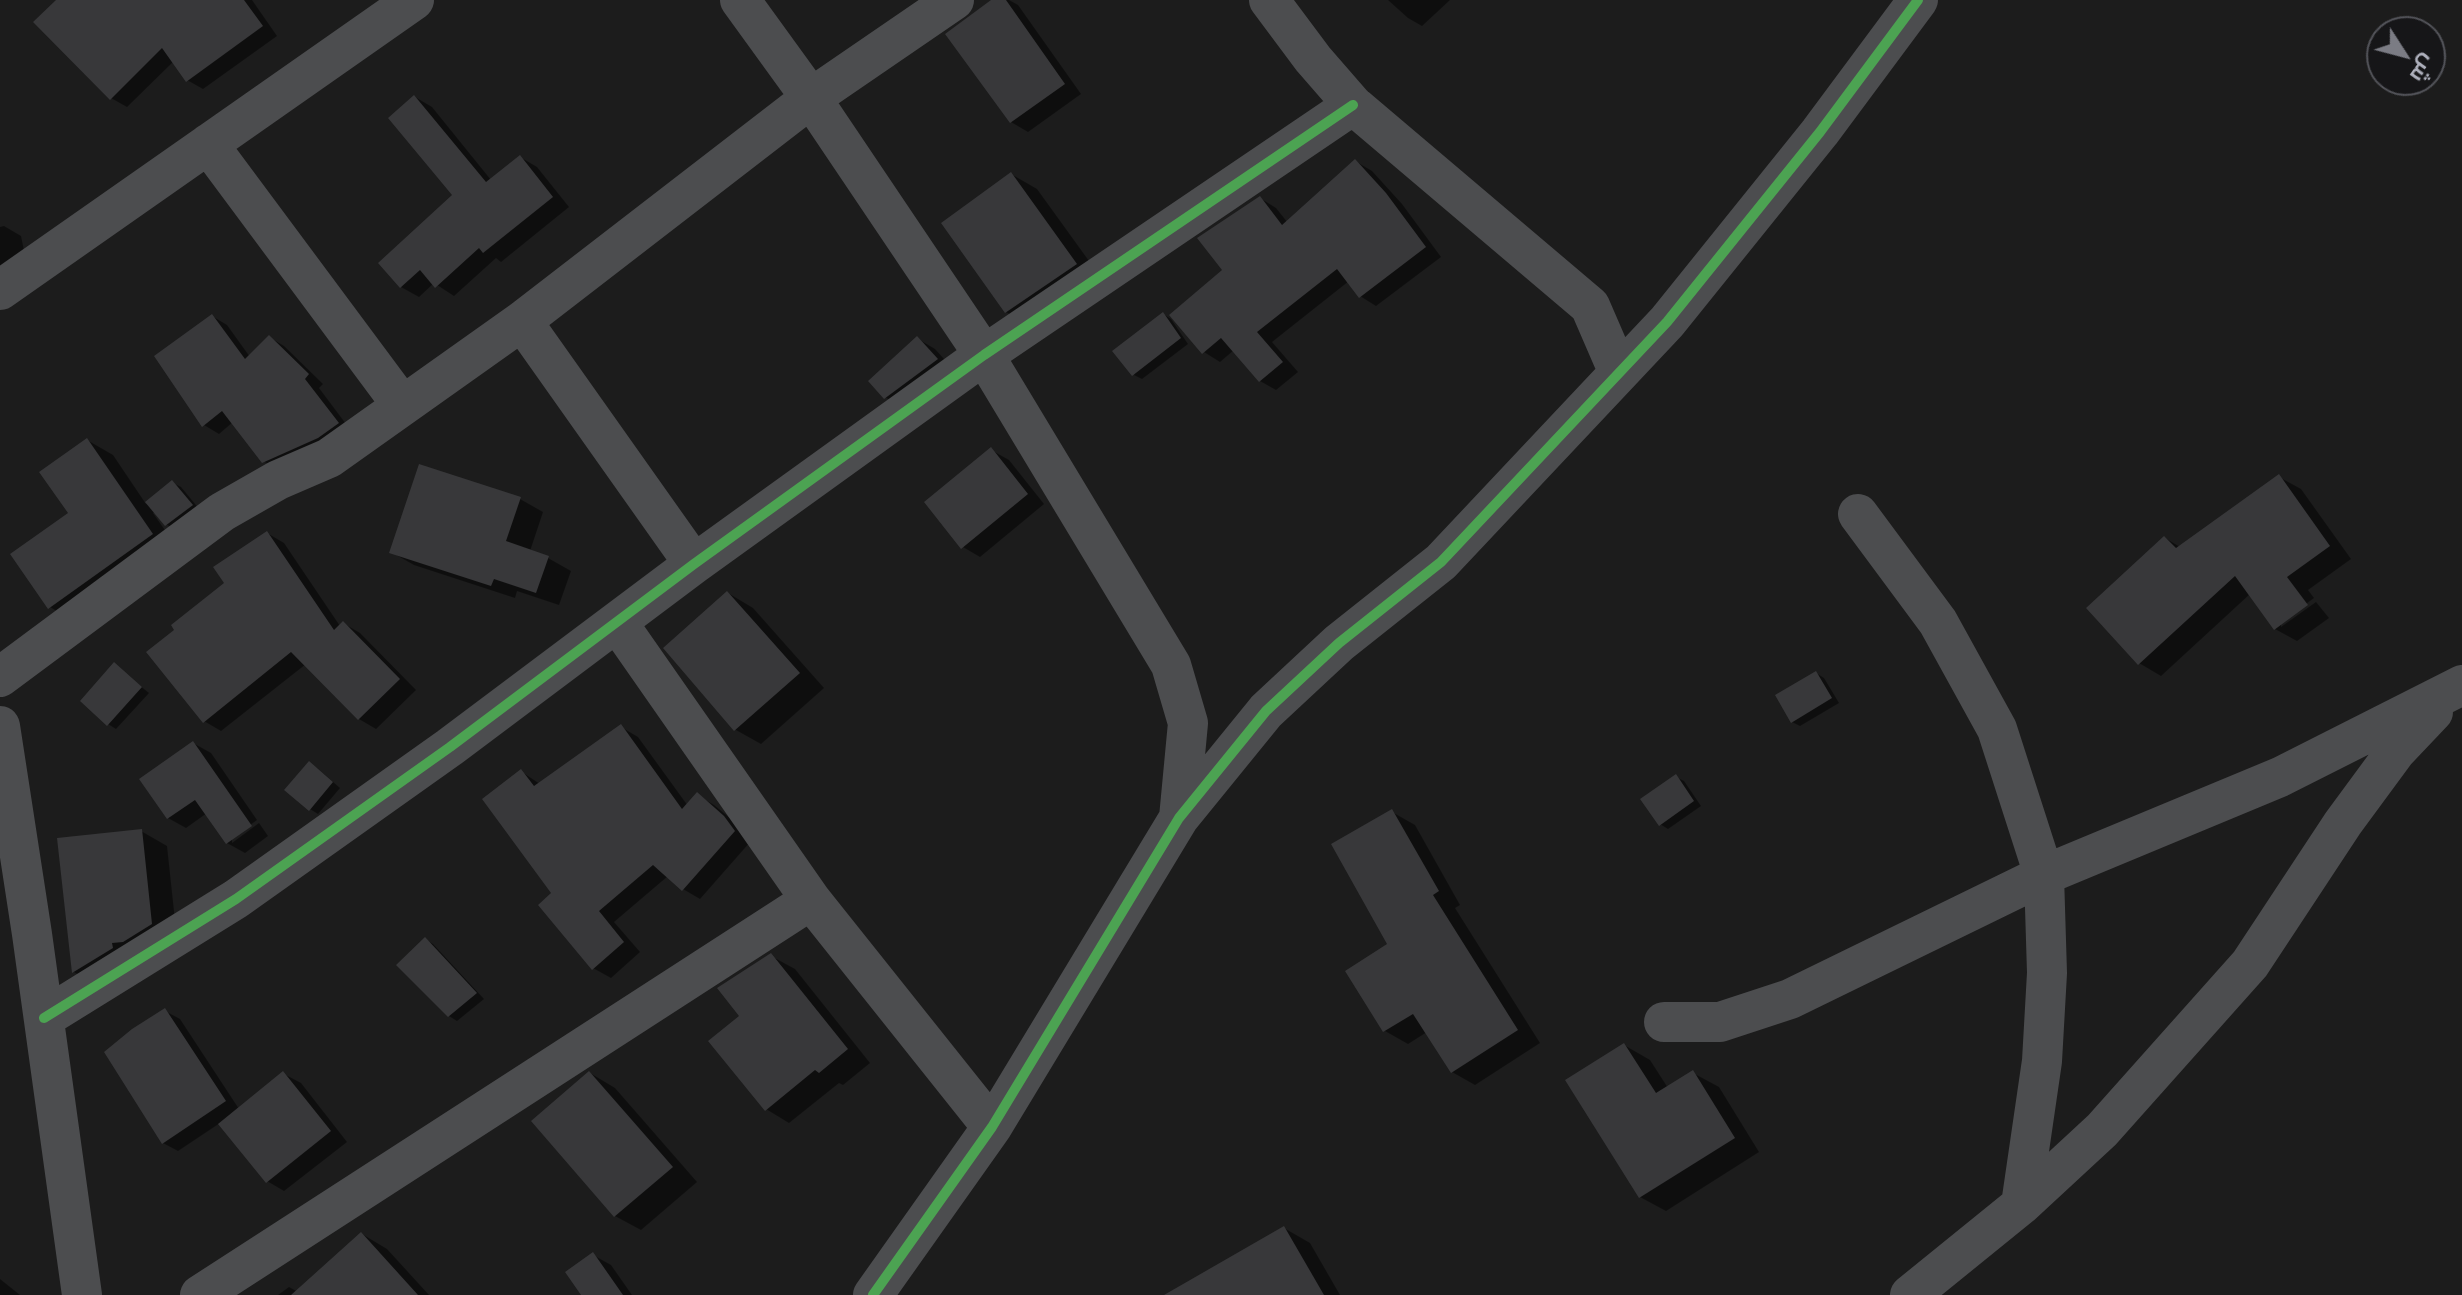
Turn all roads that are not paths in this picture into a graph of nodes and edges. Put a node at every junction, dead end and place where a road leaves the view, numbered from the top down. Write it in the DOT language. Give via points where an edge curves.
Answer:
graph roads {
  1 [pos="414,0"];
  2 [pos="740,0"];
  3 [pos="954,0"];
  4 [pos="1269,0"];
  5 [pos="1918,0"];
  6 [pos="811,98"];
  7 [pos="1353,105"];
  8 [pos="208,144"];
  9 [pos="0,290"];
  10 [pos="522,321"];
  11 [pos="984,355"];
  12 [pos="1619,373"];
  13 [pos="402,405"];
  14 [pos="1858,514"];
  15 [pos="694,564"];
  16 [pos="617,622"];
  17 [pos="0,677"];
  18 [pos="2457,689"];
  19 [pos="0,726"];
  20 [pos="1179,818"];
  21 [pos="2044,875"];
  22 [pos="811,900"];
  23 [pos="44,1018"];
  24 [pos="1664,1022"];
  25 [pos="992,1127"];
  26 [pos="2021,1205"];
  27 [pos="82,1295"];
  28 [pos="200,1295"];
  29 [pos="873,1295"];
  30 [pos="1910,1295"];
  1 -- 8 [label="street"];
  2 -- 6 [label="street"];
  3 -- 6 [label="street"];
  4 -- 7 [label="street"];
  5 -- 12 [label="street" via="1820,132 1667,322"];
  6 -- 10 [label="street"];
  6 -- 11 [label="street"];
  7 -- 11 [label="street"];
  7 -- 12 [label="street" via="1590,306"];
  8 -- 9 [label="street"];
  8 -- 13 [label="street"];
  10 -- 13 [label="street"];
  10 -- 15 [label="street"];
  11 -- 15 [label="street"];
  11 -- 20 [label="street" via="1171,665 1188,723"];
  12 -- 20 [label="street" via="1441,562 1339,643 1266,711"];
  13 -- 17 [label="street" via="329,458 222,512"];
  14 -- 21 [label="street" via="1938,622 1997,729"];
  15 -- 16 [label="street"];
  16 -- 22 [label="street"];
  16 -- 23 [label="street" via="236,899"];
  18 -- 21 [label="street" via="2280,777"];
  18 -- 26 [label="street" via="2396,751 2250,964 2102,1130"];
  19 -- 23 [label="street"];
  20 -- 25 [label="street"];
  21 -- 24 [label="street" via="1790,999 1720,1022"];
  21 -- 26 [label="street" via="2047,973 2042,1061"];
  22 -- 25 [label="street"];
  22 -- 28 [label="street"];
  23 -- 27 [label="street"];
  25 -- 29 [label="street"];
  26 -- 30 [label="street"];
}
